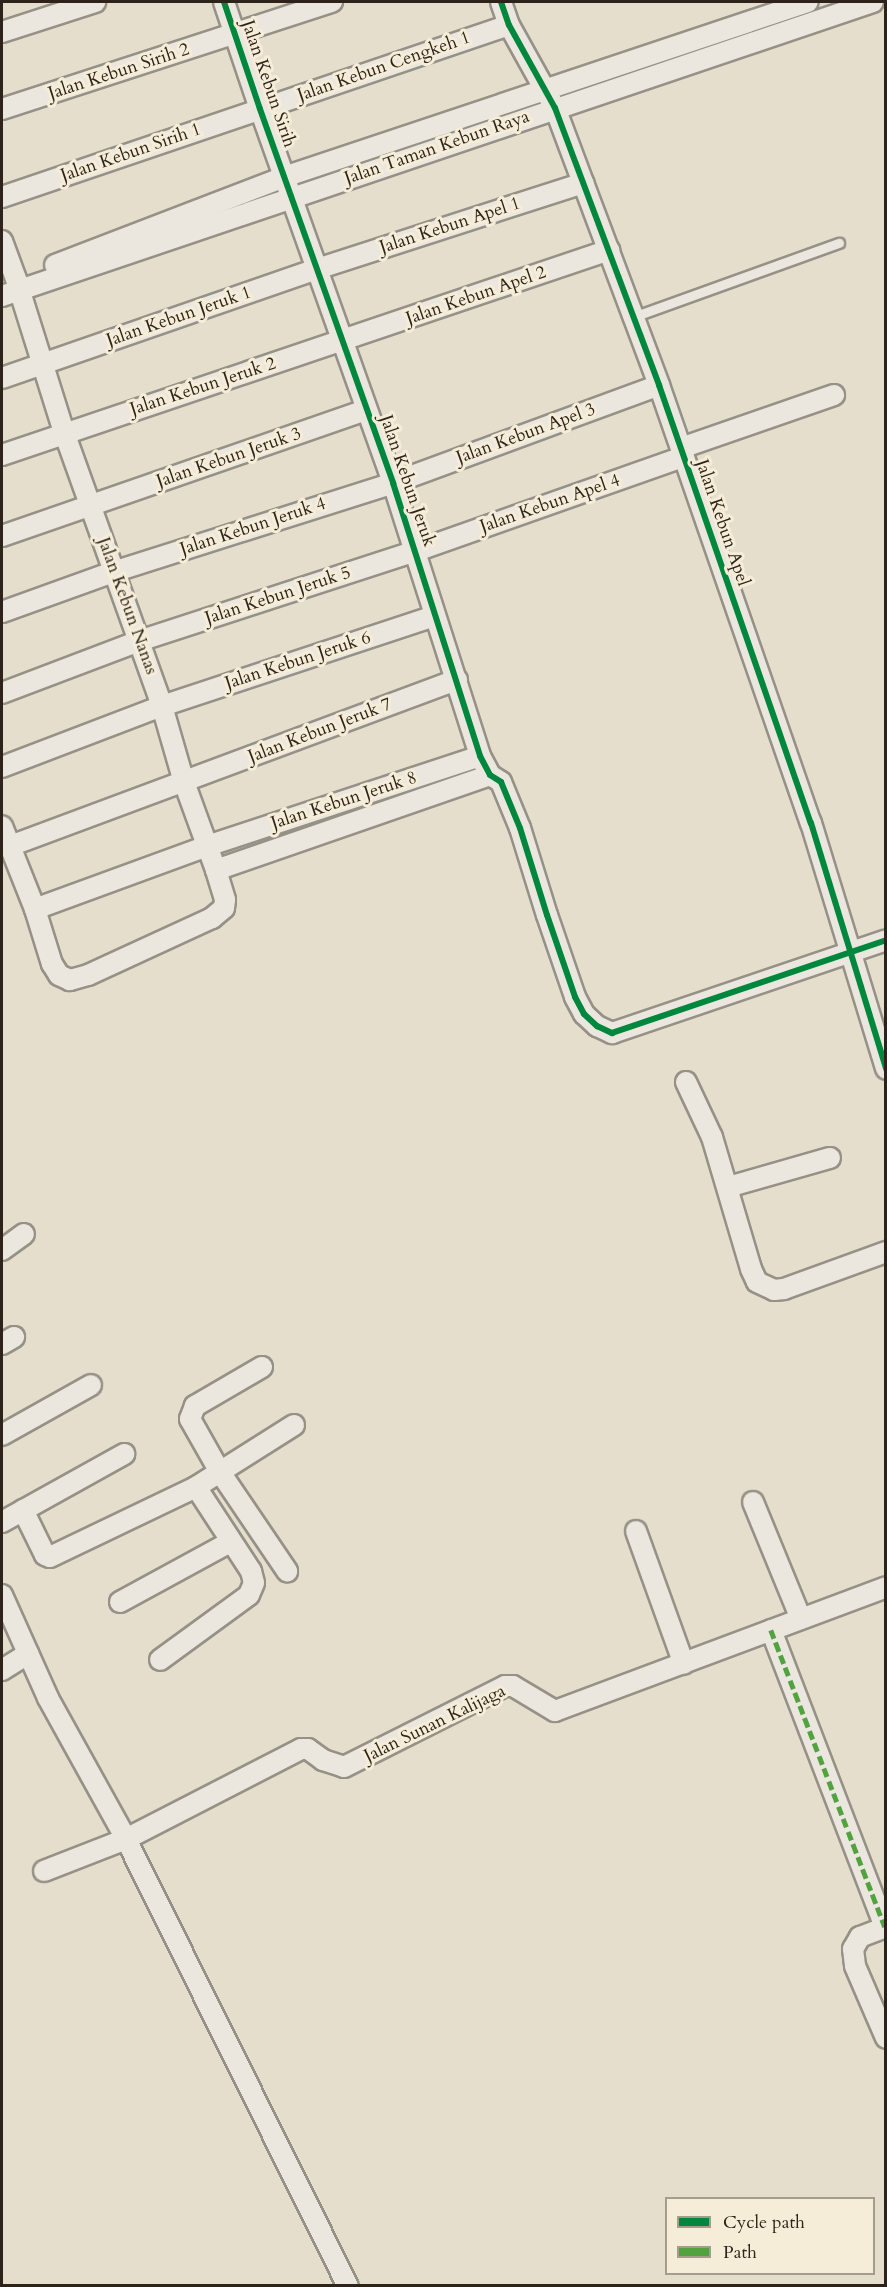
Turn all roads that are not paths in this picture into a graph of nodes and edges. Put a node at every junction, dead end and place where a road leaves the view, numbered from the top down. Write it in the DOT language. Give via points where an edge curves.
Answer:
graph roads {
  1 [pos="95,2"];
  2 [pos="224,2"];
  3 [pos="332,2"];
  4 [pos="501,2"];
  5 [pos="808,2"];
  6 [pos="873,2"];
  7 [pos="509,25"];
  8 [pos="2,32"];
  9 [pos="236,34"];
  10 [pos="544,89"];
  11 [pos="555,108"];
  12 [pos="260,109"];
  13 [pos="2,110"];
  14 [pos="284,177"];
  15 [pos="583,183"];
  16 [pos="292,196"];
  17 [pos="2,197"];
  18 [pos="2,241"];
  19 [pos="839,243"];
  20 [pos="609,250"];
  21 [pos="317,269"];
  22 [pos="10,288"];
  23 [pos="633,316"];
  24 [pos="342,341"];
  25 [pos="42,364"];
  26 [pos="2,378"];
  27 [pos="659,385"];
  28 [pos="834,395"];
  29 [pos="366,410"];
  30 [pos="64,432"];
  31 [pos="682,452"];
  32 [pos="2,455"];
  33 [pos="393,483"];
  34 [pos="92,506"];
  35 [pos="2,536"];
  36 [pos="416,551"];
  37 [pos="113,572"];
  38 [pos="2,612"];
  39 [pos="434,616"];
  40 [pos="139,640"];
  41 [pos="457,680"];
  42 [pos="2,693"];
  43 [pos="162,706"];
  44 [pos="480,756"];
  45 [pos="2,767"];
  46 [pos="490,775"];
  47 [pos="184,782"];
  48 [pos="2,826"];
  49 [pos="10,846"];
  50 [pos="207,846"];
  51 [pos="216,870"];
  52 [pos="35,909"];
  53 [pos="885,939"];
  54 [pos="851,951"];
  55 [pos="885,1068"];
  56 [pos="686,1082"];
  57 [pos="830,1158"];
  58 [pos="728,1187"];
  59 [pos="24,1234"];
  60 [pos="2,1250"];
  61 [pos="885,1252"];
  62 [pos="262,1367"];
  63 [pos="91,1385"];
  64 [pos="294,1425"];
  65 [pos="2,1435"];
  66 [pos="124,1454"];
  67 [pos="220,1472"];
  68 [pos="196,1488"];
  69 [pos="753,1502"];
  70 [pos="23,1510"];
  71 [pos="2,1522"];
  72 [pos="636,1531"];
  73 [pos="230,1542"];
  74 [pos="287,1571"];
  75 [pos="885,1587"];
  76 [pos="2,1595"];
  77 [pos="120,1602"];
  78 [pos="801,1620"];
  79 [pos="771,1630"];
  80 [pos="28,1654"];
  81 [pos="160,1660"];
  82 [pos="684,1664"];
  83 [pos="2,1670"];
  84 [pos="126,1839"];
  85 [pos="44,1870"];
  86 [pos="885,1927"];
  87 [pos="885,2038"];
  88 [pos="348,2286"];
  1 -- 8 [label="street"];
  2 -- 9 [label="street, Jalan Kebun Sirih"];
  3 -- 9 [label="street, Jalan Kebun Sirih 2"];
  4 -- 7 [label="street, Jalan Kebun Apel"];
  5 -- 10 [label="street, Jalan Taman Kebun Raya"];
  6 -- 11 [label="street, Jalan Taman Kebun Raya"];
  7 -- 10 [label="street, Jalan Kebun Apel"];
  7 -- 12 [label="street, Jalan Kebun Cengkeh 1"];
  9 -- 12 [label="street, Jalan Kebun Sirih"];
  9 -- 13 [label="street, Jalan Kebun Sirih 2"];
  10 -- 11 [label="street, Jalan Kebun Apel"];
  10 -- 14 [label="street, Jalan Taman Kebun Raya"];
  11 -- 15 [label="street, Jalan Kebun Apel"];
  11 -- 16 [label="street, Jalan Taman Kebun Raya"];
  12 -- 14 [label="street, Jalan Kebun Sirih"];
  12 -- 17 [label="street, Jalan Kebun Sirih 1"];
  14 -- 16 [label="street, Jalan Kebun Sirih"];
  14 -- 22 [label="street, Jalan Taman Kebun Raya"];
  15 -- 20 [label="street, Jalan Kebun Apel"];
  15 -- 21 [label="street, Jalan Kebun Apel 1"];
  16 -- 21 [label="street, Jalan Kebun Jeruk"];
  16 -- 22 [label="street, Jalan Taman Kebun Raya"];
  18 -- 22 [label="street, Jalan Kebun Nanas"];
  19 -- 23 [label="lane"];
  20 -- 23 [label="street, Jalan Kebun Apel"];
  20 -- 24 [label="street, Jalan Kebun Apel 2"];
  21 -- 24 [label="street, Jalan Kebun Jeruk"];
  21 -- 25 [label="street, Jalan Kebun Jeruk 1"];
  22 -- 25 [label="street, Jalan Kebun Nanas"];
  23 -- 27 [label="street, Jalan Kebun Apel"];
  24 -- 29 [label="street, Jalan Kebun Jeruk"];
  24 -- 30 [label="street, Jalan Kebun Jeruk 2"];
  25 -- 26 [label="street, Jalan Kebun Jeruk 1"];
  25 -- 30 [label="street, Jalan Kebun Nanas"];
  27 -- 31 [label="street, Jalan Kebun Apel"];
  27 -- 33 [label="street, Jalan Kebun Apel 3"];
  28 -- 31 [label="street, Jalan Kebun Apel 4"];
  29 -- 33 [label="street, Jalan Kebun Jeruk"];
  29 -- 34 [label="street, Jalan Kebun Jeruk 3"];
  30 -- 32 [label="street, Jalan Kebun Jeruk 2"];
  30 -- 34 [label="street, Jalan Kebun Nanas"];
  31 -- 36 [label="street, Jalan Kebun Apel 4"];
  31 -- 54 [label="street, Jalan Kebun Apel" via="811,823"];
  33 -- 36 [label="street, Jalan Kebun Jeruk"];
  33 -- 37 [label="street, Jalan Kebun Jeruk 4"];
  34 -- 35 [label="street, Jalan Kebun Jeruk 3"];
  34 -- 37 [label="street, Jalan Kebun Nanas"];
  36 -- 39 [label="street, Jalan Kebun Jeruk"];
  36 -- 40 [label="street, Jalan Kebun Jeruk 5"];
  37 -- 38 [label="street, Jalan Kebun Jeruk 4"];
  37 -- 40 [label="street, Jalan Kebun Nanas"];
  39 -- 41 [label="street, Jalan Kebun Jeruk"];
  39 -- 43 [label="street, Jalan Kebun Jeruk 6"];
  40 -- 42 [label="street, Jalan Kebun Jeruk 5"];
  40 -- 43 [label="street, Jalan Kebun Nanas"];
  41 -- 44 [label="street, Jalan Kebun Jeruk"];
  41 -- 47 [label="street, Jalan Kebun Jeruk 7"];
  43 -- 45 [label="street, Jalan Kebun Jeruk 6"];
  43 -- 47 [label="street, Jalan Kebun Nanas"];
  44 -- 46 [label="street, Jalan Kebun Jeruk"];
  44 -- 50 [label="street, Jalan Kebun Jeruk 8"];
  46 -- 51 [label="street"];
  46 -- 54 [label="street, Jalan Kebun Jeruk" via="501,782 520,828 575,997 584,1014 597,1026 612,1033"];
  47 -- 49 [label="street, Jalan Kebun Jeruk 7"];
  47 -- 50 [label="street, Jalan Kebun Nanas"];
  48 -- 49 [label="street"];
  49 -- 52 [label="street"];
  50 -- 51 [label="street, Jalan Kebun Nanas"];
  50 -- 52 [label="street, Jalan Kebun Jeruk 8"];
  51 -- 52 [label="street, Jalan Kebun Nanas" via="225,900 224,908 212,918 70,980 52,964"];
  53 -- 54 [label="street, Jalan Kebun Jeruk"];
  54 -- 55 [label="street, Jalan Kebun Apel"];
  56 -- 58 [label="street" via="712,1137"];
  57 -- 58 [label="street"];
  58 -- 61 [label="street" via="751,1269 764,1287 784,1289"];
  59 -- 60 [label="street"];
  62 -- 67 [label="street" via="195,1406 190,1413"];
  63 -- 65 [label="street"];
  64 -- 67 [label="street"];
  66 -- 70 [label="street"];
  67 -- 68 [label="street"];
  67 -- 74 [label="street"];
  68 -- 70 [label="street" via="50,1557 45,1555"];
  68 -- 73 [label="street"];
  69 -- 78 [label="street"];
  70 -- 71 [label="street"];
  72 -- 82 [label="street"];
  73 -- 77 [label="street"];
  73 -- 81 [label="street" via="251,1571 254,1583 249,1595"];
  75 -- 78 [label="street, Jalan Sunan Kalijaga"];
  76 -- 80 [label="street"];
  78 -- 79 [label="street, Jalan Sunan Kalijaga"];
  79 -- 82 [label="street, Jalan Sunan Kalijaga"];
  79 -- 86 [label="street"];
  80 -- 83 [label="street"];
  80 -- 84 [label="street"];
  82 -- 84 [label="street, Jalan Sunan Kalijaga" via="555,1712 513,1686 505,1686 344,1767 302,1749"];
  84 -- 85 [label="street"];
  84 -- 88 [label="street"];
  86 -- 87 [label="street" via="860,1937 853,1949 855,1966"];
}
